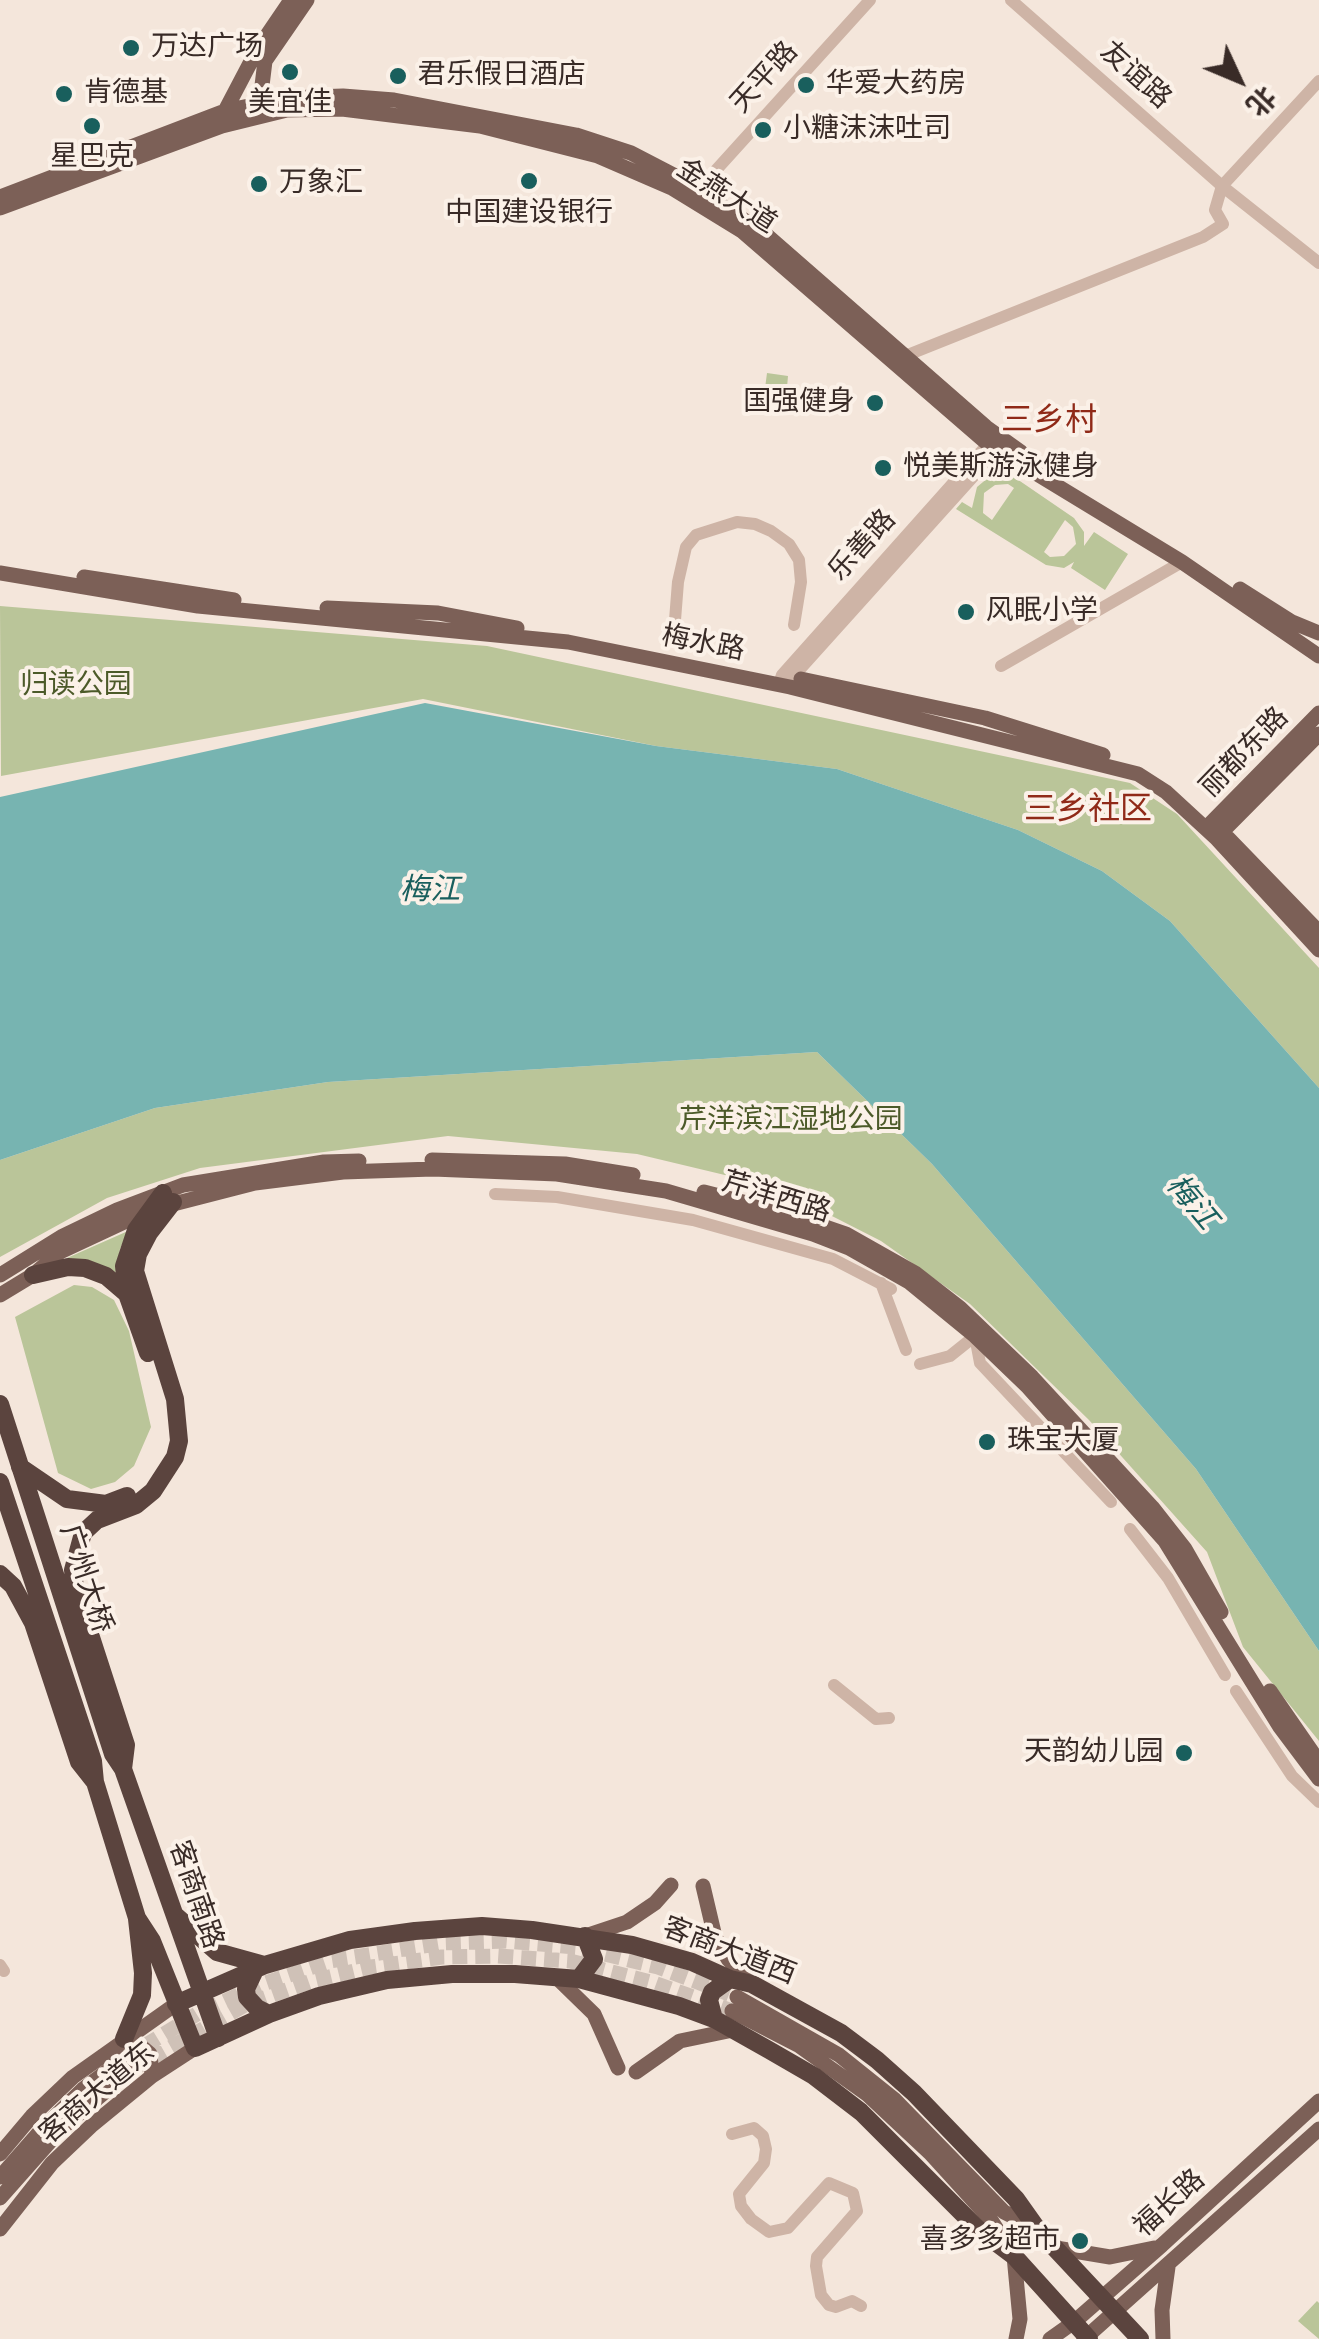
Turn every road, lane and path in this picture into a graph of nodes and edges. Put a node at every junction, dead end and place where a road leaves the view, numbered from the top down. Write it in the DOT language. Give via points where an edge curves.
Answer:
graph roads {
  1 [pos="291,0"];
  2 [pos="307,0"];
  3 [pos="870,0"];
  4 [pos="1012,0"];
  5 [pos="1319,81"];
  6 [pos="260,102"];
  7 [pos="224,111"];
  8 [pos="1222,186"];
  9 [pos="698,190"];
  10 [pos="0,196"];
  11 [pos="0,208"];
  12 [pos="1319,263"];
  13 [pos="904,356"];
  14 [pos="994,446"];
  15 [pos="1182,562"];
  16 [pos="0,564"];
  17 [pos="0,573"];
  18 [pos="675,620"];
  19 [pos="794,625"];
  20 [pos="1319,633"];
  21 [pos="1315,653"];
  22 [pos="1001,666"];
  23 [pos="786,681"];
  24 [pos="1319,713"];
  25 [pos="1319,734"];
  26 [pos="1214,830"];
  27 [pos="1319,932"];
  28 [pos="1319,950"];
  29 [pos="495,1194"];
  30 [pos="168,1198"];
  31 [pos="150,1210"];
  32 [pos="0,1275"];
  33 [pos="33,1276"];
  34 [pos="126,1294"];
  35 [pos="0,1295"];
  36 [pos="975,1336"];
  37 [pos="906,1350"];
  38 [pos="920,1364"];
  39 [pos="0,1404"];
  40 [pos="20,1466"];
  41 [pos="0,1482"];
  42 [pos="1111,1502"];
  43 [pos="1130,1529"];
  44 [pos="0,1574"];
  45 [pos="1225,1675"];
  46 [pos="834,1685"];
  47 [pos="1236,1691"];
  48 [pos="889,1718"];
  49 [pos="1319,1762"];
  50 [pos="123,1769"];
  51 [pos="1319,1778"];
  52 [pos="95,1782"];
  53 [pos="1319,1802"];
  54 [pos="671,1885"];
  55 [pos="702,1886"];
  56 [pos="170,1910"];
  57 [pos="138,1918"];
  58 [pos="585,1936"];
  59 [pos="260,1967"];
  60 [pos="556,1977"];
  61 [pos="579,1979"];
  62 [pos="730,1979"];
  63 [pos="752,1984"];
  64 [pos="200,1993"];
  65 [pos="176,2004"];
  66 [pos="734,2013"];
  67 [pos="269,2014"];
  68 [pos="714,2019"];
  69 [pos="124,2038"];
  70 [pos="218,2038"];
  71 [pos="194,2048"];
  72 [pos="618,2068"];
  73 [pos="636,2072"];
  74 [pos="152,2076"];
  75 [pos="1319,2101"];
  76 [pos="1319,2129"];
  77 [pos="732,2134"];
  78 [pos="0,2154"];
  79 [pos="0,2177"];
  80 [pos="0,2198"];
  81 [pos="0,2230"];
  82 [pos="1038,2230"];
  83 [pos="1162,2245"];
  84 [pos="1056,2248"];
  85 [pos="1014,2256"];
  86 [pos="1168,2266"];
  87 [pos="1109,2305"];
  88 [pos="861,2306"];
  89 [pos="1084,2334"];
  90 [pos="1016,2339"];
  91 [pos="1050,2339"];
  92 [pos="1140,2339"];
  93 [pos="1163,2339"];
  1 -- 7 [label="main road"];
  2 -- 6 [label="main road" via="265,61"];
  3 -- 9 [label="street, 天平路"];
  4 -- 8 [label="street, 友谊路"];
  5 -- 8 [label="street"];
  6 -- 7 [label="main road, 金燕大道"];
  6 -- 9 [label="main road, 金燕大道" via="394,100 576,135 631,153"];
  7 -- 10 [label="main road, 金燕大道"];
  8 -- 12 [label="street, 友谊路"];
  8 -- 13 [label="street" via="1216,210 1223,224 1203,237"];
  9 -- 13 [label="main road, 金燕大道" via="764,234"];
  11 -- 14 [label="main road, 金燕大道" via="222,126 287,110 342,109 535,138 672,188 742,231"];
  13 -- 20 [label="main road, 金燕大道" via="1016,449"];
  14 -- 15 [label="main road, 金燕大道"];
  14 -- 23 [label="street, 乐善路"];
  15 -- 21 [label="main road, 金燕大道"];
  15 -- 22 [label="street"];
  16 -- 23 [label="main road, 梅水路" via="258,604 438,613"];
  17 -- 23 [label="main road, 梅水路" via="198,606 568,642"];
  18 -- 19 [label="street" via="686,548 696,535 737,522 771,530 799,560"];
  20 -- 21 [label="main road"];
  23 -- 26 [label="main road, 梅水路" via="1138,774"];
  24 -- 26 [label="main road, 丽都东路"];
  25 -- 26 [label="main road, 丽都东路"];
  26 -- 27 [label="main road, 梅水路"];
  26 -- 28 [label="main road, 梅水路"];
  29 -- 37 [label="street" via="693,1220 833,1259 886,1286"];
  30 -- 31 [label="highway"];
  30 -- 32 [label="main road, 芹洋西路" via="63,1236"];
  30 -- 36 [label="main road, 芹洋西路" via="342,1172 434,1169 629,1184 849,1248 908,1282"];
  30 -- 49 [label="main road, 芹洋西路" via="184,1186 324,1162 565,1164 659,1180 846,1234 915,1273 998,1342 1152,1507"];
  30 -- 50 [label="highway" via="135,1271 175,1399 175,1458 154,1491 83,1533 73,1570 126,1745"];
  31 -- 33 [label="main road" via="60,1252"];
  31 -- 34 [label="highway" via="128,1248"];
  33 -- 34 [label="highway" via="85,1268"];
  33 -- 35 [label="main road"];
  34 -- 40 [label="highway" via="166,1407 156,1470 127,1496 95,1504 67,1499"];
  36 -- 38 [label="street" via="950,1356"];
  36 -- 42 [label="street" via="980,1363"];
  36 -- 51 [label="main road, 芹洋西路" via="1164,1542"];
  39 -- 40 [label="highway, 广州大桥"];
  40 -- 50 [label="highway, 广州大桥"];
  41 -- 52 [label="highway, 广州大桥"];
  43 -- 45 [label="street" via="1168,1578"];
  44 -- 52 [label="highway" via="33,1623 79,1762"];
  46 -- 48 [label="street" via="876,1719"];
  47 -- 53 [label="street" via="1292,1776"];
  50 -- 56 [label="highway, 客商南路"];
  52 -- 57 [label="highway, 客商南路"];
  54 -- 58 [label="main road" via="626,1922"];
  55 -- 63 [label="main road" via="715,1937"];
  56 -- 59 [label="highway" via="217,1952"];
  56 -- 64 [label="highway, 客商南路"];
  57 -- 65 [label="highway, 客商南路"];
  57 -- 69 [label="highway" via="142,1995"];
  58 -- 59 [label="highway, 客商大道西" via="482,1926 414,1932 350,1940"];
  58 -- 61 [label="highway" via="594,1959"];
  58 -- 62 [label="highway, 客商大道西" via="664,1953"];
  59 -- 64 [label="highway, 客商大道西"];
  59 -- 67 [label="highway" via="247,1996"];
  60 -- 61 [label="highway"];
  60 -- 67 [label="highway" via="387,1980"];
  60 -- 72 [label="main road" via="594,2014"];
  61 -- 68 [label="highway"];
  62 -- 63 [label="highway, 客商大道西"];
  62 -- 68 [label="highway" via="712,1992"];
  63 -- 82 [label="highway, 客商大道西" via="877,2060 1016,2199"];
  64 -- 65 [label="highway, 客商大道西"];
  64 -- 70 [label="highway, 客商南路"];
  65 -- 69 [label="main road, 客商大道东"];
  65 -- 71 [label="highway, 客商南路"];
  66 -- 68 [label="highway"];
  66 -- 73 [label="main road"];
  66 -- 82 [label="main road" via="840,2055 894,2099 1004,2212"];
  66 -- 85 [label="highway" via="861,2112 978,2229"];
  67 -- 70 [label="highway"];
  69 -- 74 [label="main road" via="150,2054"];
  69 -- 78 [label="main road, 客商大道东" via="72,2077"];
  70 -- 71 [label="highway"];
  71 -- 74 [label="main road, 客商大道东"];
  74 -- 81 [label="main road, 客商大道东" via="52,2163"];
  75 -- 83 [label="main road, 福长路"];
  76 -- 86 [label="main road, 福长路"];
  77 -- 88 [label="street" via="754,2128 763,2136 764,2162 740,2194 741,2206 769,2232 788,2228 830,2183 853,2193 858,2210 816,2266 829,2304"];
  79 -- 80 [label="main road" via="83,2089 128,2064"];
  82 -- 84 [label="highway, 客商大道西"];
  83 -- 84 [label="main road" via="1110,2257"];
  83 -- 87 [label="main road, 福长路"];
  84 -- 87 [label="highway, 客商大道西"];
  85 -- 89 [label="highway"];
  85 -- 90 [label="main road"];
  86 -- 87 [label="main road, 福长路"];
  86 -- 93 [label="main road"];
  87 -- 89 [label="main road, 福长路"];
  87 -- 92 [label="highway, 客商大道西"];
  89 -- 91 [label="main road, 福长路"];
}
